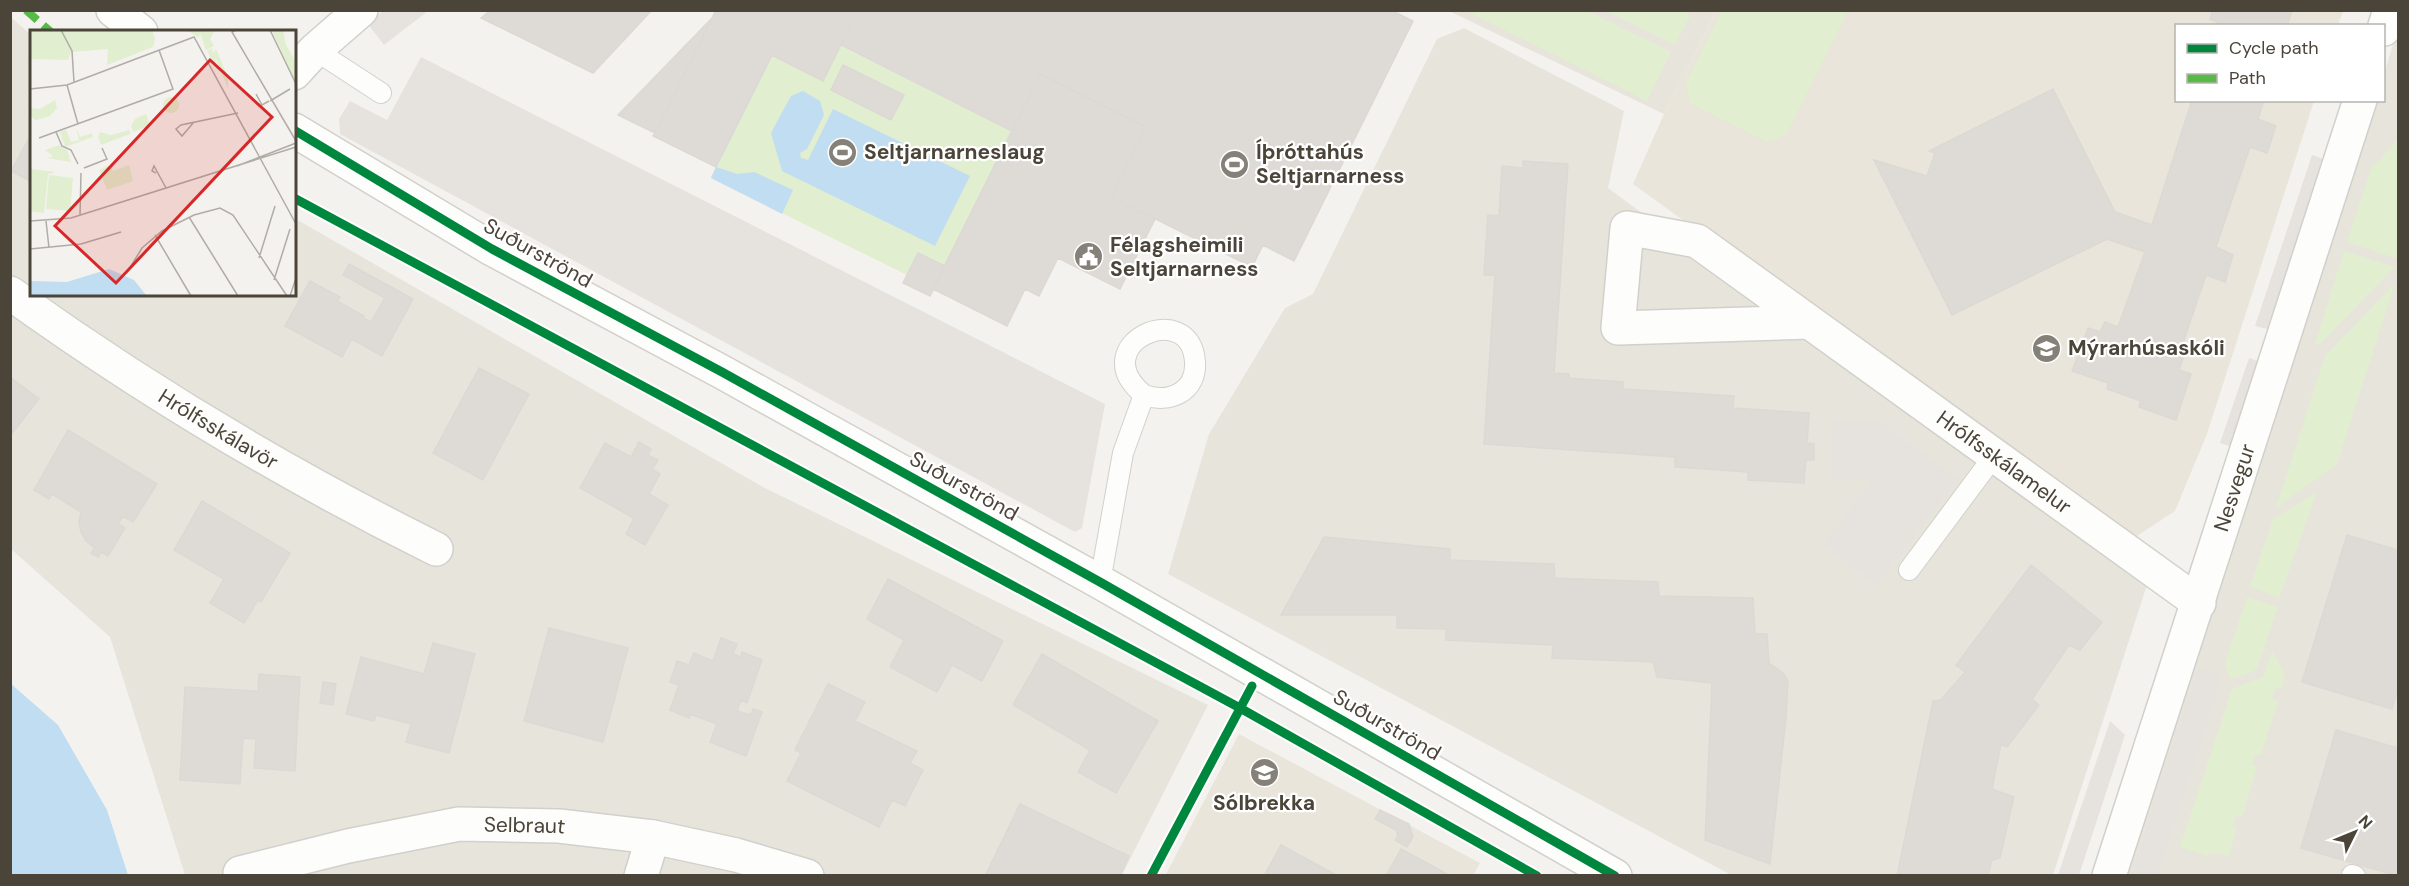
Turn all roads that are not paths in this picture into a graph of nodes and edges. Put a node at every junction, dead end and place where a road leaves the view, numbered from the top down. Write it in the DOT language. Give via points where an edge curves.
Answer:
graph roads {
  1 [pos="113,10"];
  2 [pos="361,10"];
  3 [pos="2390,10"];
  4 [pos="2385,26"];
  5 [pos="138,30"];
  6 [pos="305,62"];
  7 [pos="381,93"];
  8 [pos="2359,102"];
  9 [pos="296,131"];
  10 [pos="10,293"];
  11 [pos="1809,322"];
  12 [pos="1144,394"];
  13 [pos="1994,456"];
  14 [pos="436,549"];
  15 [pos="1909,570"];
  16 [pos="1100,582"];
  17 [pos="2199,603"];
  18 [pos="653,837"];
  19 [pos="240,873"];
  20 [pos="641,876"];
  21 [pos="807,876"];
  22 [pos="1615,876"];
  23 [pos="2109,876"];
  1 -- 5 [label="street"];
  2 -- 6 [label="street"];
  3 -- 4 [label="street"];
  6 -- 7 [label="lane"];
  8 -- 17 [label="street, Nesvegur"];
  9 -- 16 [label="street, Suðurströnd" via="499,253"];
  10 -- 14 [label="street, Hrólfsskálavör" via="131,377 240,445"];
  11 -- 11 [label="street, Hrólfsskálamelur" via="1697,241 1627,228 1618,328"];
  11 -- 13 [label="street, Hrólfsskálamelur"];
  12 -- 16 [label="lane" via="1123,453"];
  13 -- 15 [label="lane"];
  13 -- 17 [label="street, Hrólfsskálamelur"];
  16 -- 22 [label="street, Suðurströnd"];
  17 -- 23 [label="street, Nesvegur"];
  18 -- 19 [label="street, Selbraut" via="559,825 459,824"];
  18 -- 20 [label="street"];
  18 -- 21 [label="street, Selbraut"];
}
